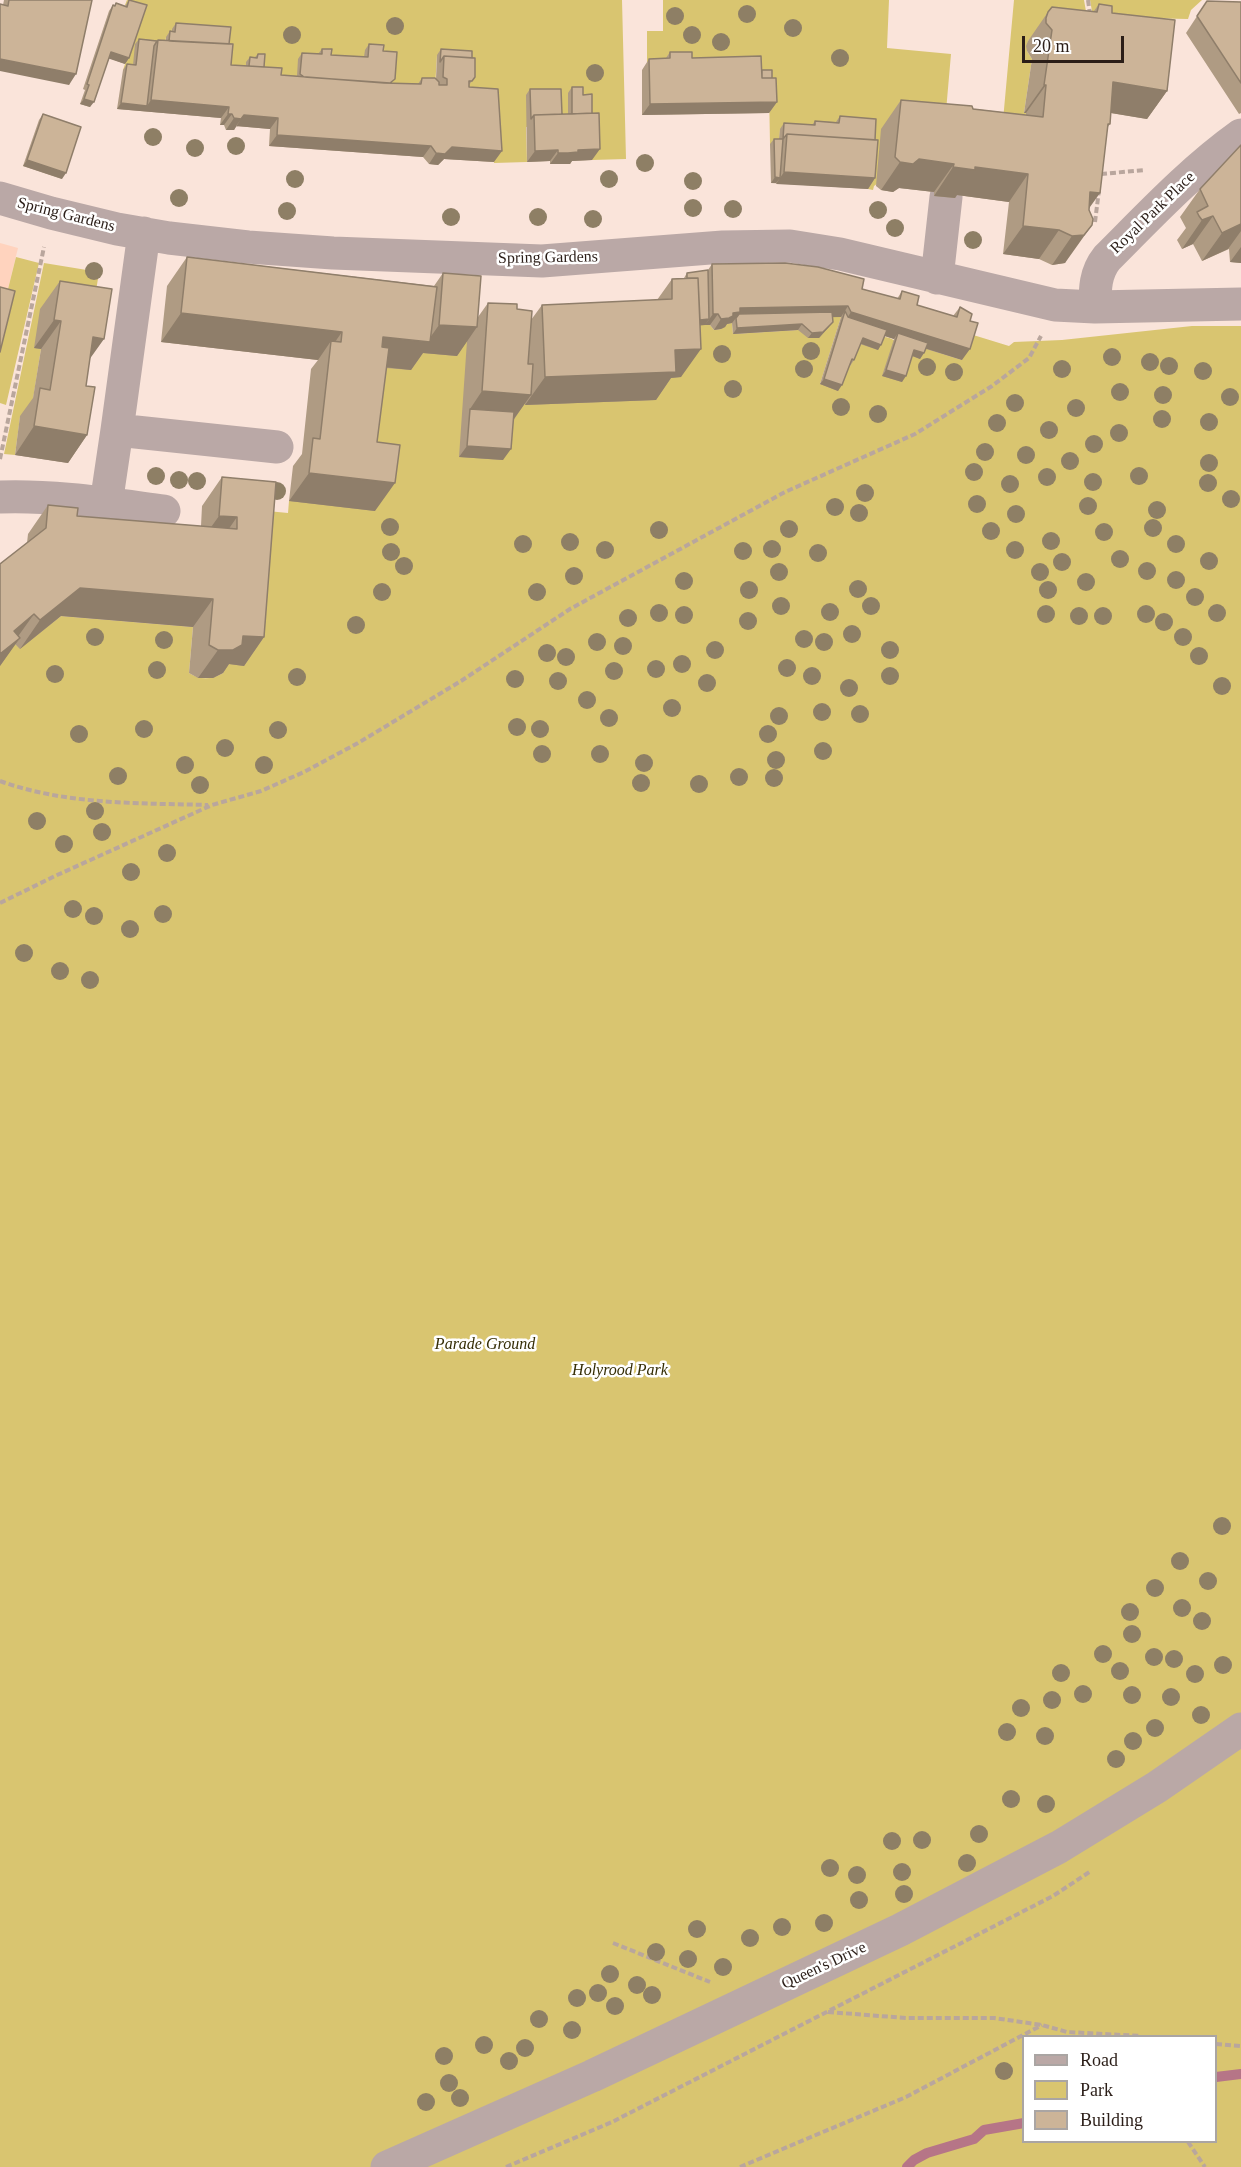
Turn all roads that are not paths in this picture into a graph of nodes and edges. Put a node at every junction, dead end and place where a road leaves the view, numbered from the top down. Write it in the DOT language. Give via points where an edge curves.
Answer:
graph roads {
  1 [pos="1241,135"];
  2 [pos="946,197"];
  3 [pos="0,198"];
  4 [pos="144,233"];
  5 [pos="937,278"];
  6 [pos="1241,304"];
  7 [pos="1095,308"];
  8 [pos="117,430"];
  9 [pos="277,447"];
  10 [pos="0,497"];
  11 [pos="106,504"];
  12 [pos="164,512"];
  13 [pos="1241,1729"];
  14 [pos="387,2167"];
  1 -- 7 [label="street, Royal Park Place" via="1168,197 1102,264 1096,278"];
  2 -- 5 [label="street"];
  3 -- 4 [label="street, Spring Gardens"];
  4 -- 5 [label="street, Spring Gardens" via="333,253 542,261 723,247 790,246"];
  4 -- 8 [label="street"];
  5 -- 7 [label="street, Spring Gardens" via="1055,305"];
  6 -- 7 [label="street, Spring Gardens"];
  8 -- 9 [label="street"];
  8 -- 11 [label="street"];
  10 -- 11 [label="street"];
  11 -- 12 [label="street"];
  13 -- 14 [label="street, Queen's Drive" via="1059,1847 900,1930 514,2112"];
}
